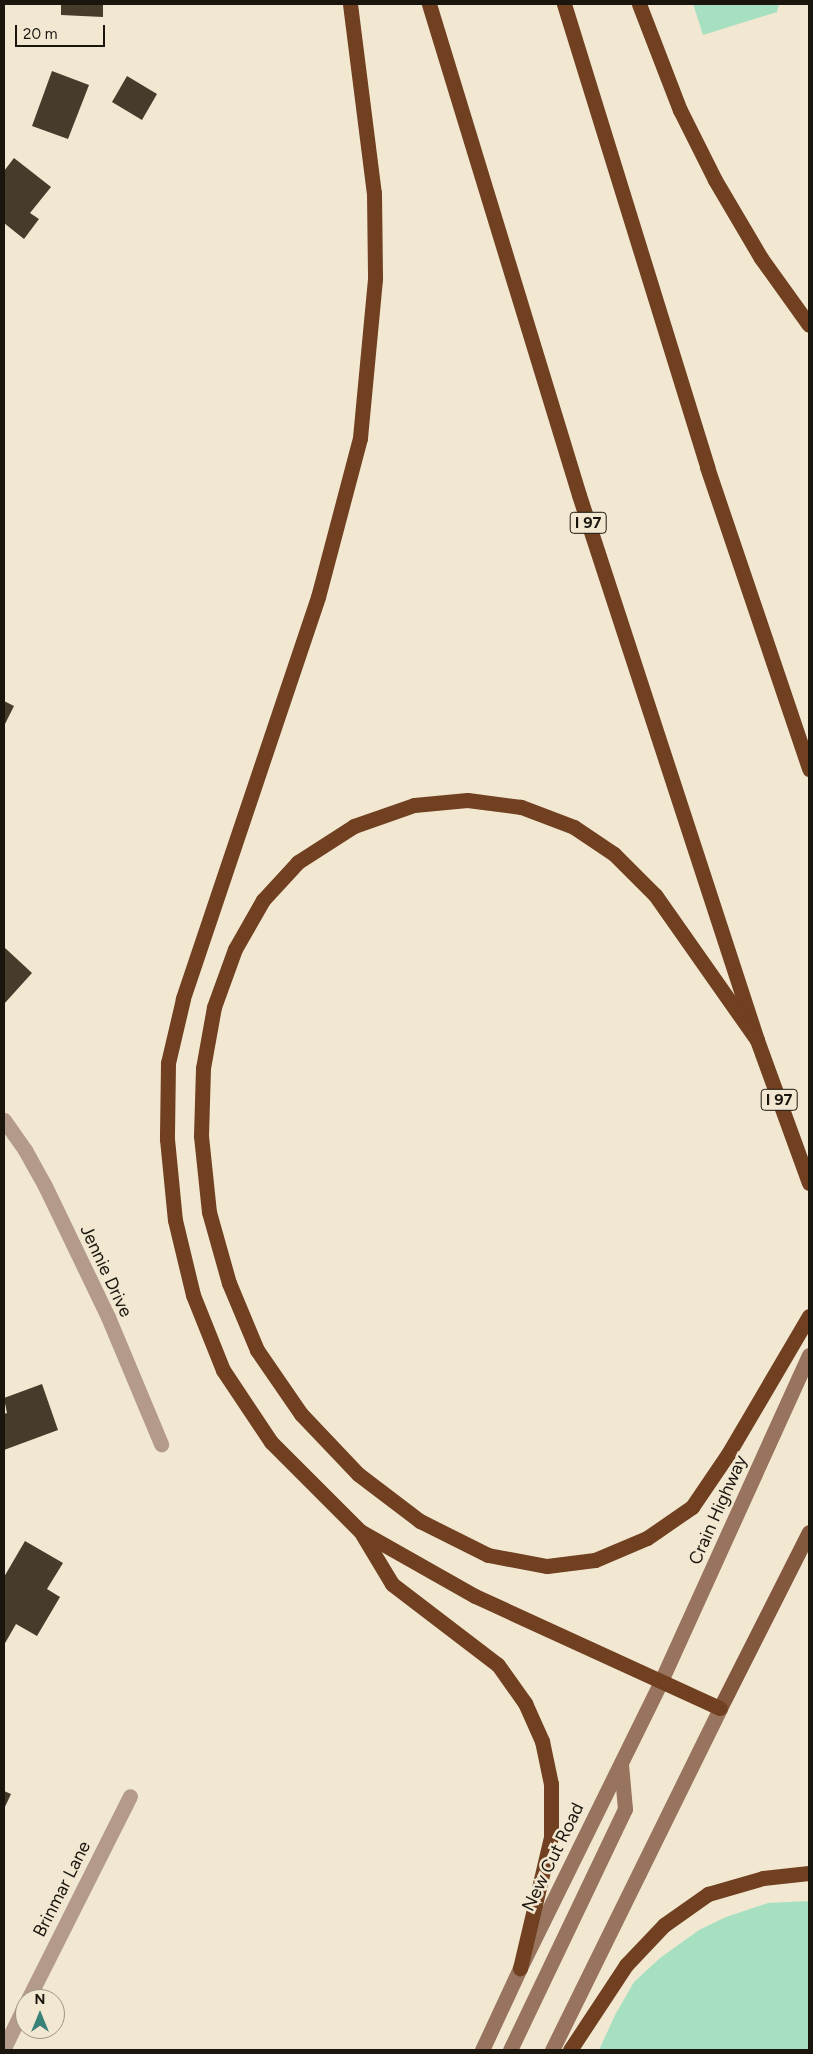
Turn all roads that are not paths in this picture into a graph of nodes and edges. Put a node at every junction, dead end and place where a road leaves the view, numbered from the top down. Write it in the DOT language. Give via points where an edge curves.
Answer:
graph roads {
  1 [pos="350,4"];
  2 [pos="429,4"];
  3 [pos="564,4"];
  4 [pos="639,4"];
  5 [pos="809,325"];
  6 [pos="809,769"];
  7 [pos="757,1040"];
  8 [pos="4,1120"];
  9 [pos="809,1183"];
  10 [pos="809,1316"];
  11 [pos="809,1355"];
  12 [pos="162,1444"];
  13 [pos="360,1530"];
  14 [pos="809,1532"];
  15 [pos="661,1681"];
  16 [pos="720,1708"];
  17 [pos="621,1762"];
  18 [pos="130,1796"];
  19 [pos="809,1873"];
  20 [pos="520,1968"];
  21 [pos="33,1989"];
  22 [pos="15,2025"];
  23 [pos="4,2048"];
  24 [pos="482,2050"];
  25 [pos="510,2050"];
  26 [pos="552,2050"];
  27 [pos="570,2050"];
  1 -- 13 [label="highway" via="374,193 375,279 360,438 318,597 183,999 168,1063 167,1139 175,1220 193,1295 223,1370 271,1442"];
  2 -- 7 [label="highway, I 97" via="579,496"];
  3 -- 6 [label="highway" via="707,468"];
  4 -- 5 [label="highway" via="680,110 715,180 761,258"];
  7 -- 9 [label="highway, I 97"];
  7 -- 10 [label="highway" via="655,895 614,854 574,827 520,807 468,800 414,805 354,826 298,862 263,900 235,949 214,1008 203,1068 201,1136 209,1212 228,1283 257,1350 301,1414 358,1474 420,1521 488,1554 547,1566 595,1560 647,1538 692,1508 728,1454"];
  8 -- 12 [label="street, Jennie Drive" via="45,1186 108,1317"];
  11 -- 15 [label="street, Crain Highway"];
  13 -- 15 [label="highway" via="474,1596"];
  13 -- 20 [label="highway" via="392,1584 498,1665 525,1703 542,1741 551,1784 551,1837"];
  14 -- 16 [label="main road"];
  15 -- 16 [label="highway"];
  15 -- 17 [label="street, New Cut Road"];
  16 -- 26 [label="street"];
  17 -- 20 [label="street, New Cut Road"];
  17 -- 25 [label="street" via="625,1809"];
  18 -- 21 [label="street, Brinmar Lane"];
  19 -- 27 [label="highway" via="763,1878 708,1894 664,1925 626,1965"];
  20 -- 24 [label="street, New Cut Road"];
  22 -- 23 [label="street"];
}
